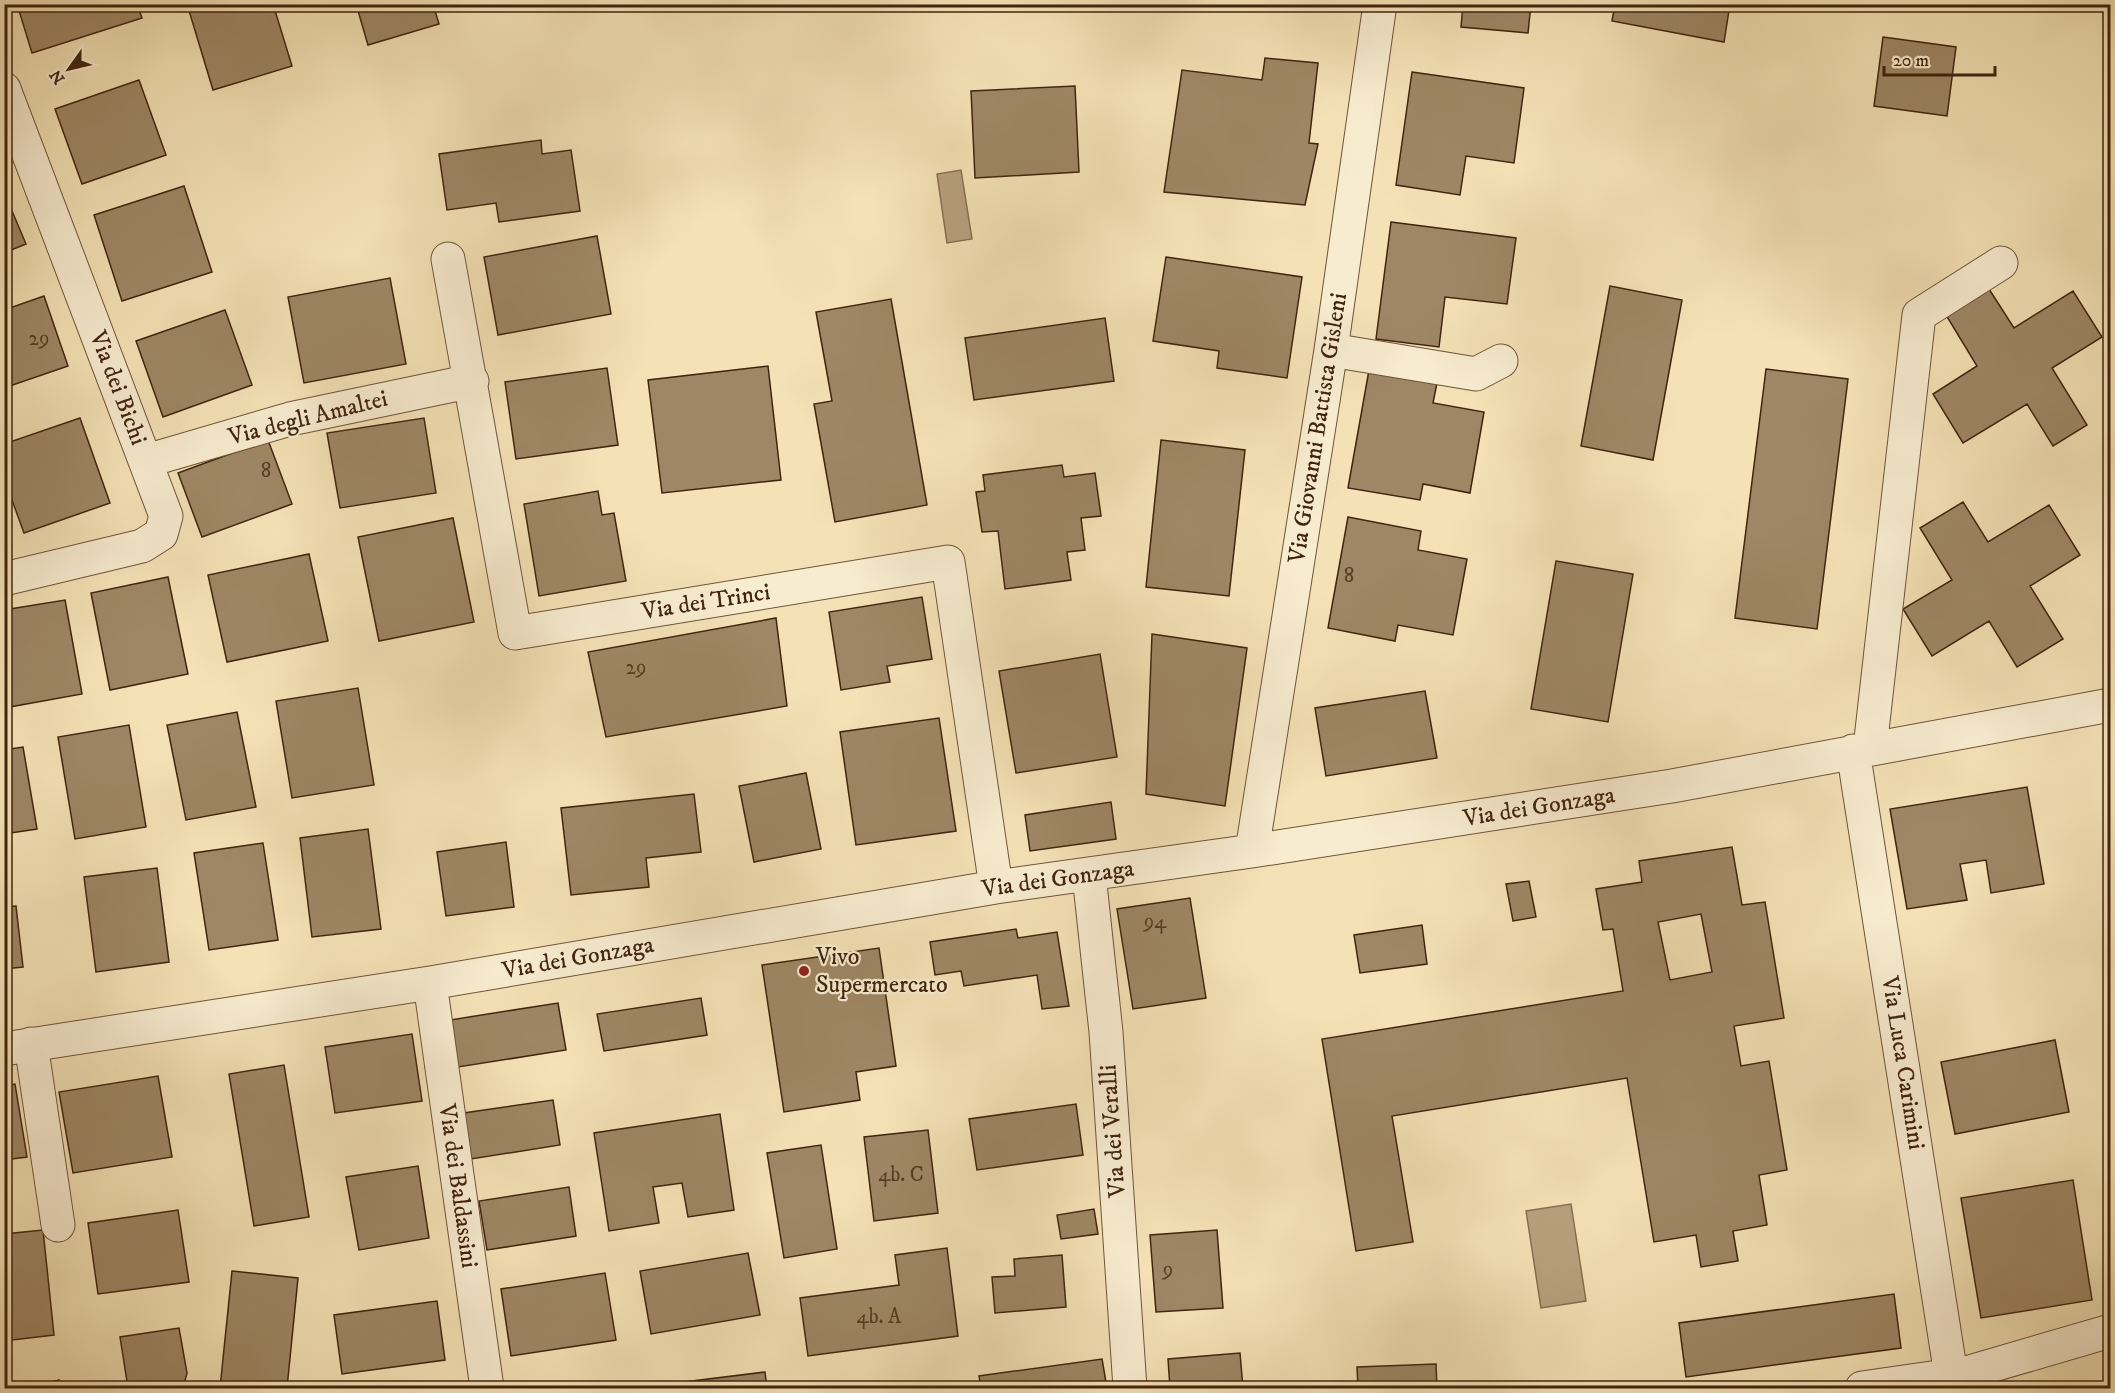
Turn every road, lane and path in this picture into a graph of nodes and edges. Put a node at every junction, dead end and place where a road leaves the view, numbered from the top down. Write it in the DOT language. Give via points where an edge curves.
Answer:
graph roads {
  1 [pos="1380,4"];
  2 [pos="4,89"];
  3 [pos="448,259"];
  4 [pos="2001,263"];
  5 [pos="1331,350"];
  6 [pos="1501,361"];
  7 [pos="472,381"];
  8 [pos="146,461"];
  9 [pos="4,579"];
  10 [pos="2110,705"];
  11 [pos="1862,749"];
  12 [pos="1252,851"];
  13 [pos="1089,875"];
  14 [pos="996,887"];
  15 [pos="430,983"];
  16 [pos="18,1047"];
  17 [pos="58,1225"];
  18 [pos="2110,1331"];
  19 [pos="1951,1375"];
  20 [pos="1870,1388"];
  21 [pos="487,1389"];
  22 [pos="1130,1389"];
  1 -- 5 [label="street, Via Giovanni Battista Gisleni"];
  2 -- 8 [label="street, Via dei Bichi"];
  3 -- 7 [label="street, Via dei Trinci"];
  4 -- 11 [label="street, Via Luca Carimini" via="1919,315"];
  5 -- 6 [label="street" via="1476,374"];
  5 -- 12 [label="street, Via Giovanni Battista Gisleni"];
  7 -- 8 [label="street, Via degli Amaltei" via="290,419"];
  7 -- 14 [label="street, Via dei Trinci" via="515,633 948,562"];
  8 -- 9 [label="street, Via dei Bichi" via="166,516 164,530 155,540 135,549"];
  10 -- 11 [label="street, Via dei Gonzaga"];
  11 -- 12 [label="street, Via dei Gonzaga" via="1672,786"];
  11 -- 19 [label="street, Via Luca Carimini" via="1864,810"];
  12 -- 13 [label="street, Via dei Gonzaga"];
  13 -- 14 [label="street, Via dei Gonzaga"];
  13 -- 22 [label="street, Via dei Veralli" via="1106,1032"];
  14 -- 15 [label="street, Via dei Gonzaga"];
  15 -- 16 [label="street, Via dei Gonzaga"];
  15 -- 21 [label="street, Via dei Baldassini"];
  16 -- 17 [label="street"];
  18 -- 19 [label="street"];
  19 -- 20 [label="street"];
}
